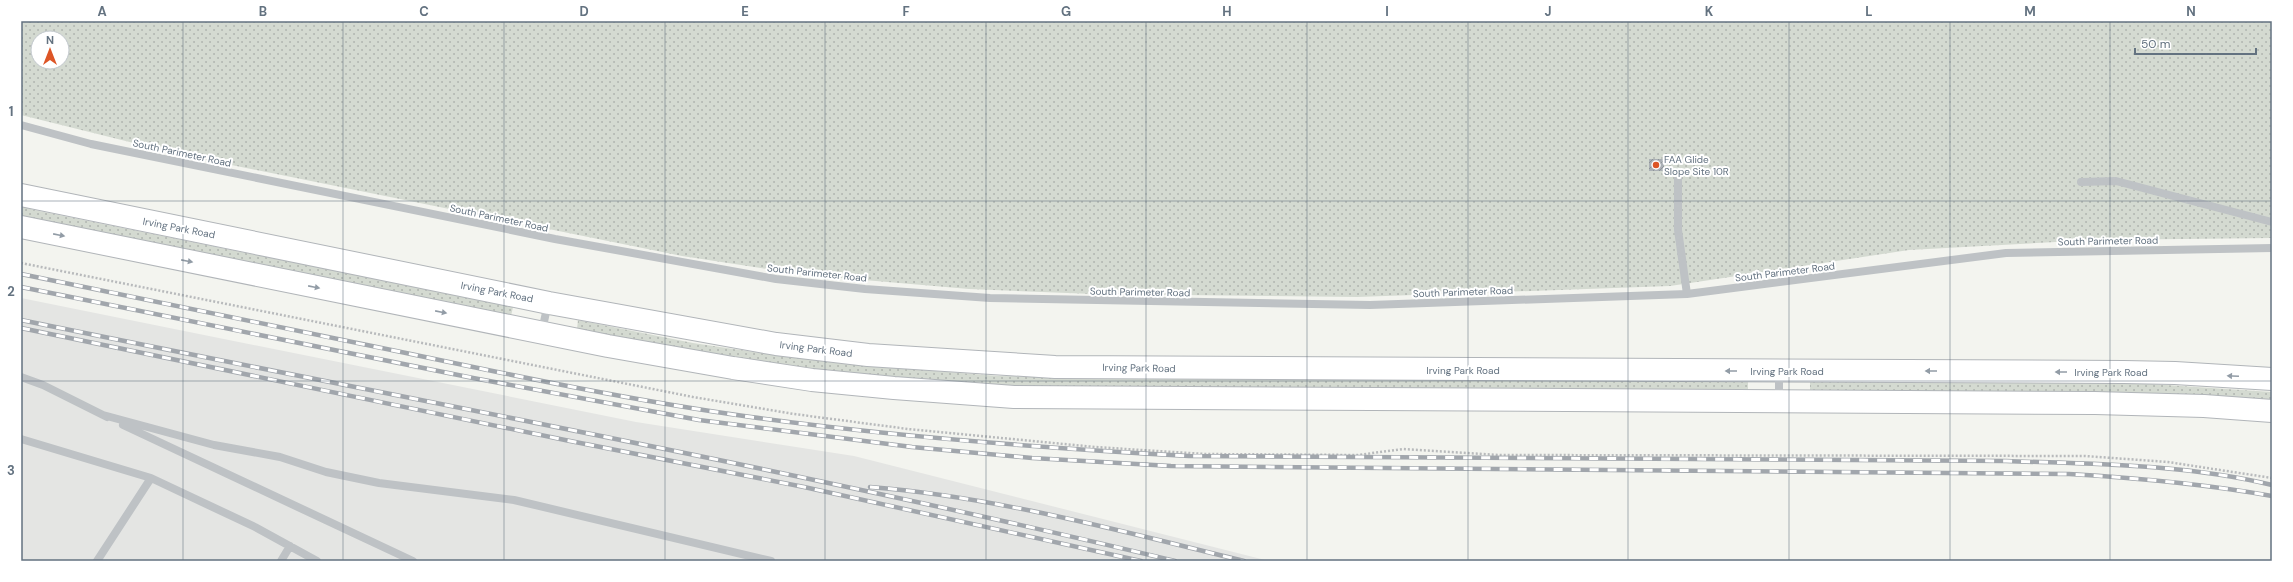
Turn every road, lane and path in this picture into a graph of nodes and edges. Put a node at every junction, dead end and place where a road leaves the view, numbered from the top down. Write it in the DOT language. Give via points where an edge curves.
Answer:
graph roads {
  1 [pos="21,125"];
  2 [pos="1678,175"];
  3 [pos="2081,182"];
  4 [pos="21,195"];
  5 [pos="2272,222"];
  6 [pos="21,227"];
  7 [pos="2272,248"];
  8 [pos="1687,294"];
  9 [pos="548,303"];
  10 [pos="542,332"];
  11 [pos="1779,371"];
  12 [pos="21,376"];
  13 [pos="2272,379"];
  14 [pos="1779,401"];
  15 [pos="2272,411"];
  16 [pos="103,415"];
  17 [pos="21,439"];
  18 [pos="151,478"];
  19 [pos="290,546"];
  20 [pos="97,561"];
  21 [pos="281,561"];
  22 [pos="317,561"];
  23 [pos="413,561"];
  24 [pos="771,561"];
  1 -- 8 [label="lane, South Parimeter Road" via="91,144 554,239 776,279 865,289 990,298 1362,305"];
  2 -- 8 [label="lane" via="1678,230"];
  3 -- 5 [label="lane" via="2116,181"];
  4 -- 9 [label="main road, Irving Park Road"];
  6 -- 10 [label="main road, one-way"];
  7 -- 8 [label="lane, South Parimeter Road" via="2006,253"];
  9 -- 10 [label="lane"];
  11 -- 9 [label="main road, Irving Park Road, one-way" via="1055,367 868,356 776,344"];
  10 -- 14 [label="main road" via="733,368 812,380 1014,397"];
  13 -- 11 [label="main road, Irving Park Road, one-way" via="2175,373"];
  11 -- 14 [label="lane"];
  12 -- 16 [label="lane"];
  14 -- 15 [label="main road" via="2095,403"];
  16 -- 23 [label="lane"];
  16 -- 24 [label="lane" via="214,445 280,457 326,472 379,483 514,500"];
  17 -- 18 [label="lane"];
  18 -- 19 [label="lane"];
  18 -- 20 [label="lane"];
  19 -- 21 [label="lane"];
  19 -- 22 [label="lane"];
}
